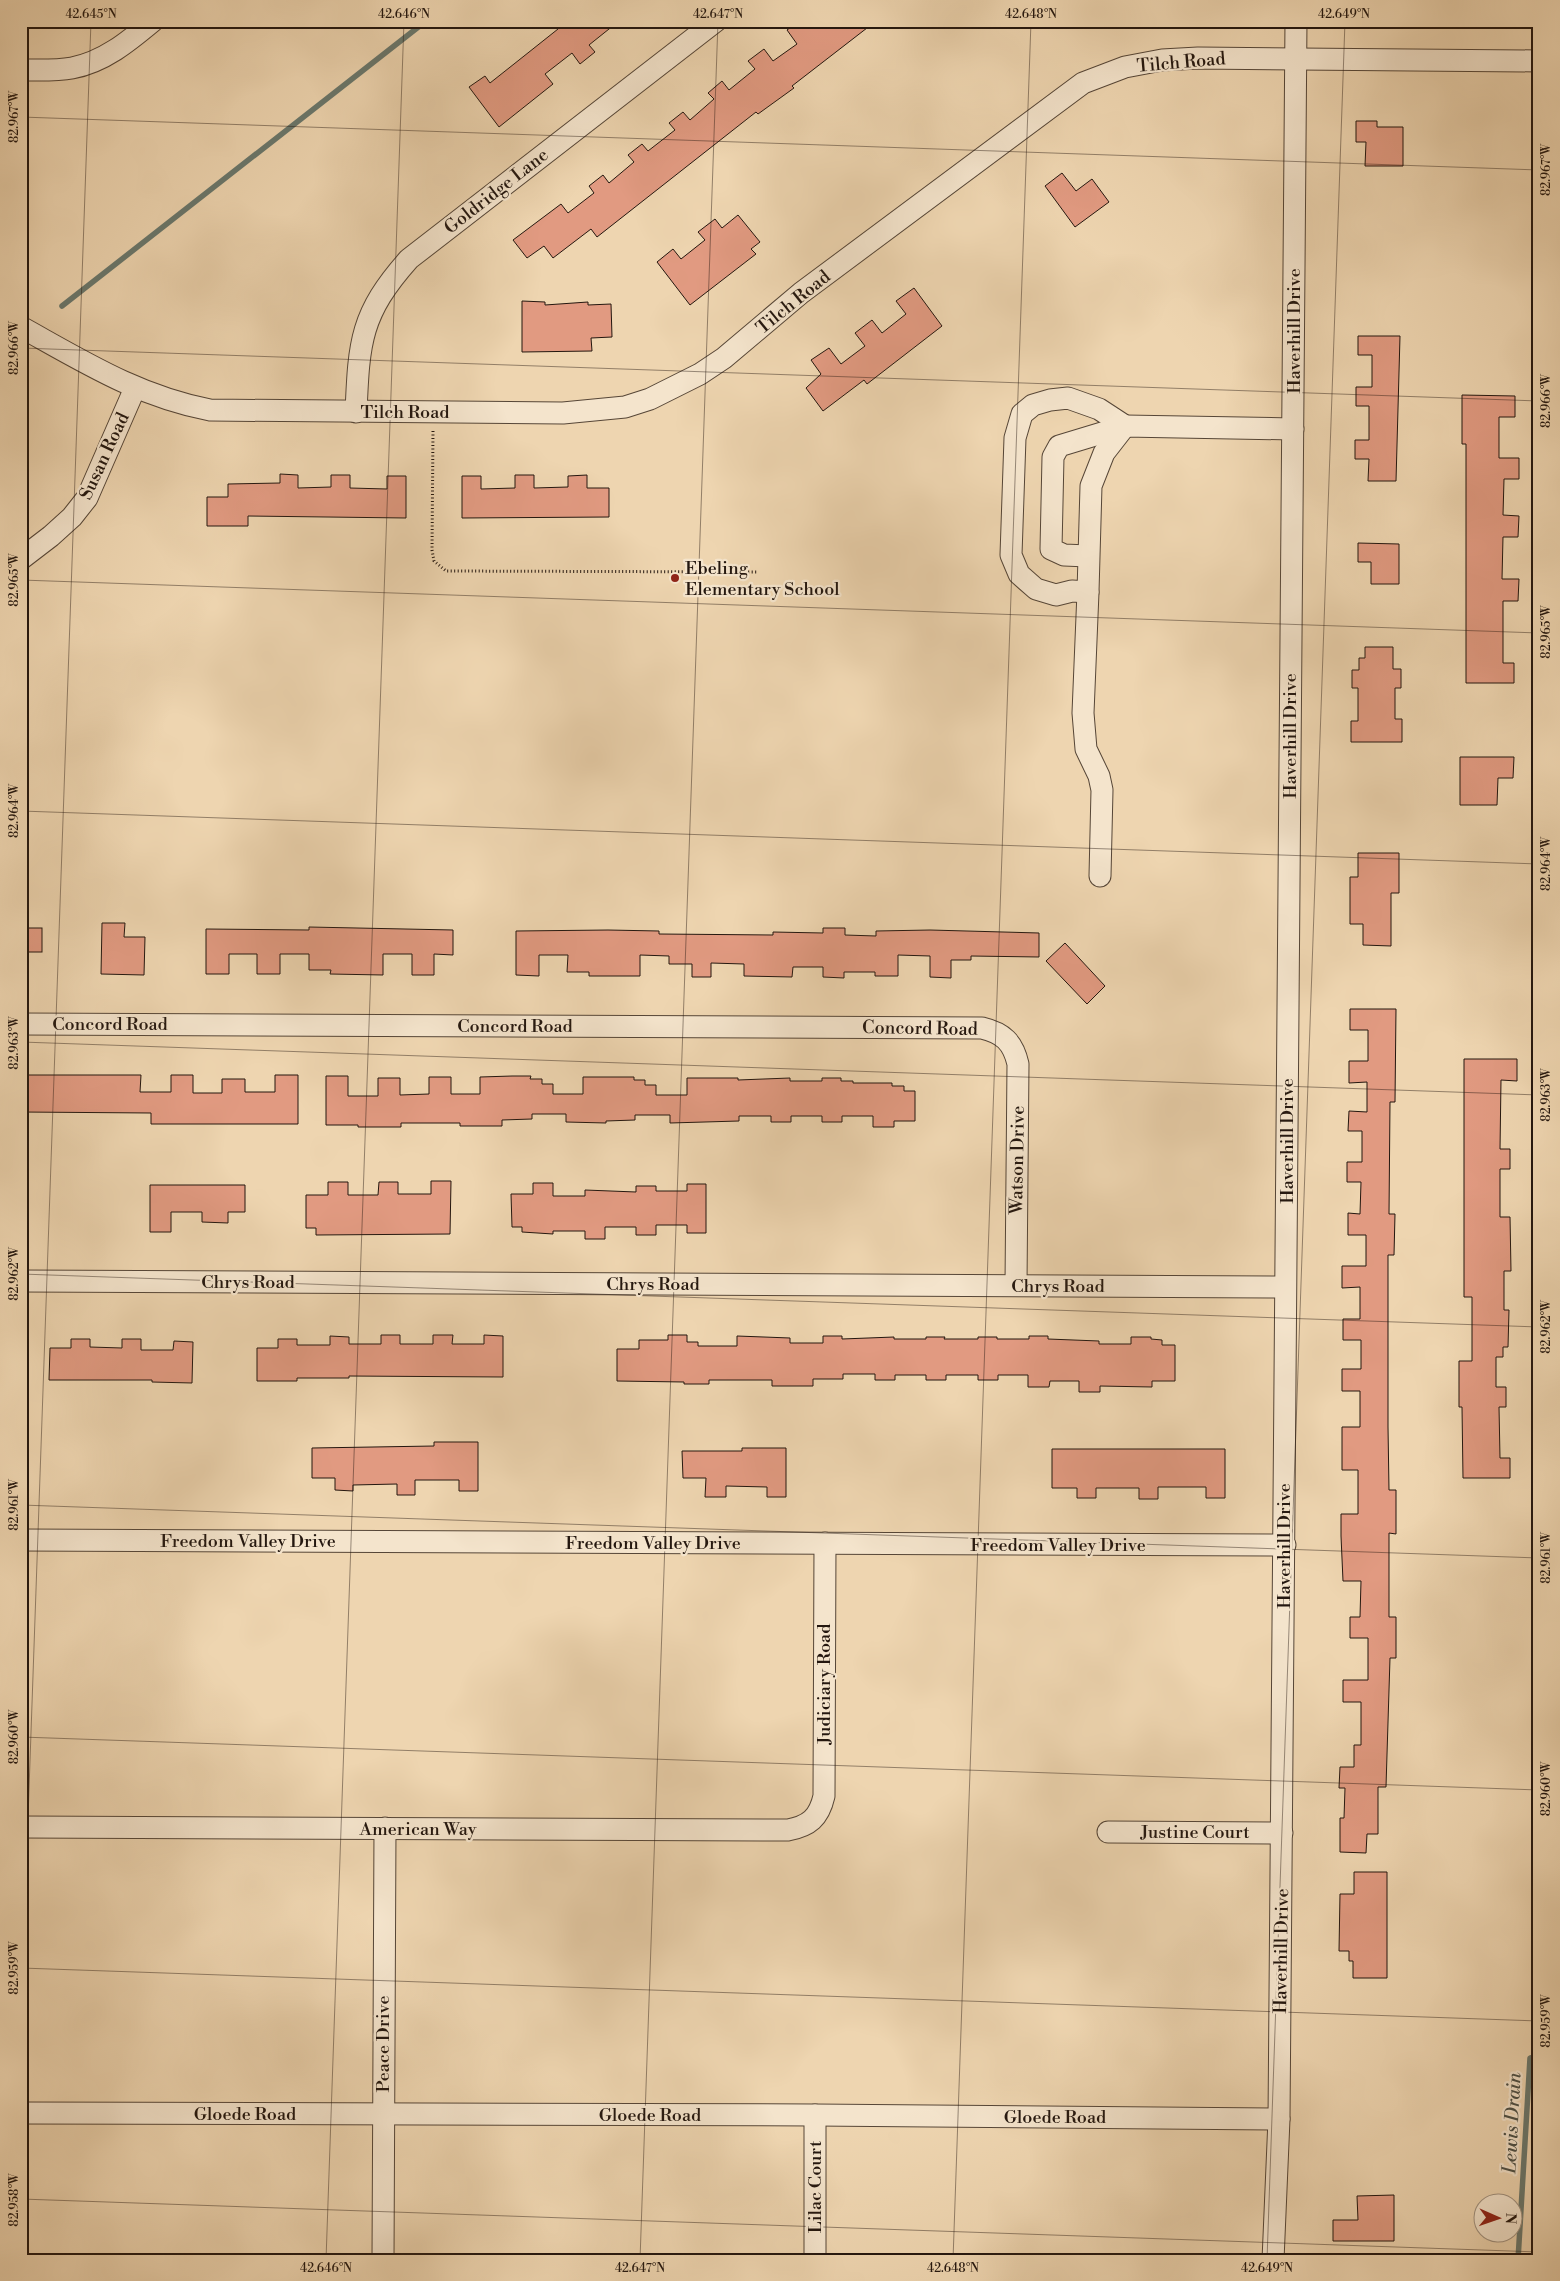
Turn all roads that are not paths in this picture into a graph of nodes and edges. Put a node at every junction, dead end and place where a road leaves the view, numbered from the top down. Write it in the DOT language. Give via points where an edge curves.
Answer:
graph roads {
  1 [pos="153,21"];
  2 [pos="716,21"];
  3 [pos="1296,21"];
  4 [pos="1296,59"];
  5 [pos="1539,61"];
  6 [pos="21,70"];
  7 [pos="21,327"];
  8 [pos="135,388"];
  9 [pos="356,412"];
  10 [pos="1125,426"];
  11 [pos="1293,429"];
  12 [pos="1088,556"];
  13 [pos="21,559"];
  14 [pos="1088,592"];
  15 [pos="1100,876"];
  16 [pos="21,1024"];
  17 [pos="1007,1038"];
  18 [pos="21,1281"];
  19 [pos="1016,1285"];
  20 [pos="1286,1287"];
  21 [pos="21,1540"];
  22 [pos="825,1543"];
  23 [pos="1285,1545"];
  24 [pos="813,1821"];
  25 [pos="21,1827"];
  26 [pos="384,1828"];
  27 [pos="1108,1832"];
  28 [pos="1282,1833"];
  29 [pos="21,2113"];
  30 [pos="382,2114"];
  31 [pos="815,2115"];
  32 [pos="1279,2119"];
  33 [pos="383,2260"];
  34 [pos="815,2260"];
  35 [pos="1272,2260"];
  1 -- 6 [label="street" via="100,59 72,68"];
  2 -- 9 [label="street, Goldridge Lane" via="409,259 389,281 365,326 359,351"];
  3 -- 4 [label="street, Haverhill Drive"];
  4 -- 5 [label="street, Tilch Road"];
  4 -- 9 [label="street, Tilch Road" via="1162,60 1125,67 1083,83 801,293 724,358 650,399 625,407 563,414"];
  4 -- 11 [label="street, Haverhill Drive"];
  7 -- 8 [label="street, Tilch Road"];
  8 -- 9 [label="street, Tilch Road" via="180,404 210,410"];
  8 -- 13 [label="street, Susan Road" via="87,498 72,517"];
  10 -- 11 [label="street"];
  10 -- 12 [label="street" via="1104,453 1091,486"];
  10 -- 12 [label="street" via="1059,446 1053,457 1051,548 1064,555"];
  10 -- 14 [label="street" via="1099,409 1068,398 1033,405 1022,414 1015,438 1011,555 1018,574 1036,589 1056,595"];
  11 -- 20 [label="street, Haverhill Drive"];
  12 -- 14 [label="street"];
  14 -- 15 [label="street" via="1083,713 1086,749 1102,790"];
  16 -- 17 [label="street, Concord Road" via="982,1028"];
  17 -- 19 [label="street, Watson Drive" via="1015,1049 1018,1064"];
  18 -- 19 [label="street, Chrys Road"];
  19 -- 20 [label="street, Chrys Road"];
  20 -- 23 [label="street, Haverhill Drive"];
  21 -- 22 [label="street, Freedom Valley Drive"];
  22 -- 23 [label="street, Freedom Valley Drive"];
  22 -- 24 [label="street, Judiciary Road" via="824,1796"];
  23 -- 28 [label="street, Haverhill Drive"];
  24 -- 26 [label="street, American Way" via="788,1830"];
  25 -- 26 [label="street, American Way"];
  26 -- 30 [label="street, Peace Drive"];
  27 -- 28 [label="street, Justine Court"];
  28 -- 32 [label="street, Haverhill Drive"];
  29 -- 30 [label="street, Gloede Road"];
  30 -- 31 [label="street, Gloede Road"];
  30 -- 33 [label="street, Peace Drive"];
  31 -- 32 [label="street, Gloede Road"];
  31 -- 34 [label="street, Lilac Court"];
  32 -- 35 [label="street, Haverhill Drive"];
}
